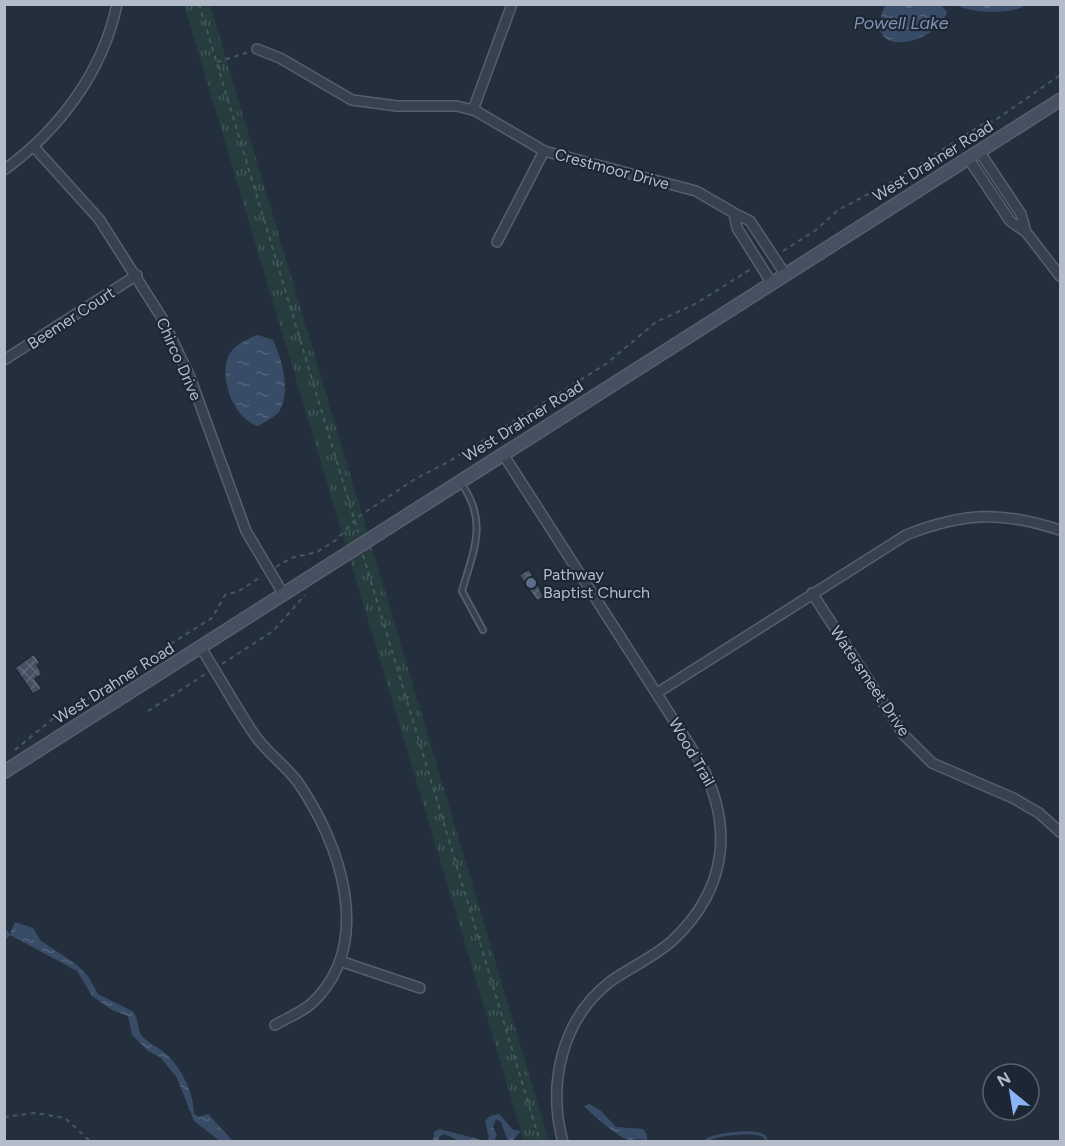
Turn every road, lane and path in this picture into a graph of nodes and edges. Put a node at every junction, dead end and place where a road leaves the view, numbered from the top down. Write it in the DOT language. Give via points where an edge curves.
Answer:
graph roads {
  1 [pos="117,4"];
  2 [pos="199,4"];
  3 [pos="512,4"];
  4 [pos="257,50"];
  5 [pos="216,62"];
  6 [pos="1060,75"];
  7 [pos="1060,100"];
  8 [pos="473,110"];
  9 [pos="34,147"];
  10 [pos="544,151"];
  11 [pos="974,155"];
  12 [pos="4,170"];
  13 [pos="734,213"];
  14 [pos="497,242"];
  15 [pos="773,256"];
  16 [pos="758,261"];
  17 [pos="784,274"];
  18 [pos="137,275"];
  19 [pos="1060,276"];
  20 [pos="771,282"];
  21 [pos="4,360"];
  22 [pos="503,454"];
  23 [pos="459,481"];
  24 [pos="355,523"];
  25 [pos="1060,530"];
  26 [pos="361,543"];
  27 [pos="355,559"];
  28 [pos="270,571"];
  29 [pos="310,590"];
  30 [pos="812,593"];
  31 [pos="284,595"];
  32 [pos="483,630"];
  33 [pos="201,648"];
  34 [pos="214,669"];
  35 [pos="657,693"];
  36 [pos="148,711"];
  37 [pos="11,753"];
  38 [pos="4,772"];
  39 [pos="1060,832"];
  40 [pos="340,961"];
  41 [pos="420,988"];
  42 [pos="276,1024"];
  43 [pos="4,1117"];
  44 [pos="91,1142"];
  45 [pos="540,1142"];
  46 [pos="563,1142"];
  1 -- 9 [label="street" via="100,57 78,95"];
  2 -- 5 [label="path"];
  3 -- 8 [label="street"];
  4 -- 5 [label="path"];
  4 -- 8 [label="street, Crestmoor Drive" via="280,58 352,100"];
  5 -- 24 [label="path"];
  6 -- 15 [label="path" via="994,121 838,210 816,230"];
  7 -- 11 [label="street, West Drahner Road"];
  8 -- 10 [label="street, Crestmoor Drive"];
  9 -- 12 [label="street"];
  9 -- 18 [label="street, Chirco Drive" via="99,219"];
  10 -- 13 [label="street, Crestmoor Drive" via="696,191"];
  10 -- 14 [label="street"];
  11 -- 17 [label="street, West Drahner Road"];
  11 -- 19 [label="street" via="1021,214 1026,232"];
  13 -- 15 [label="street, Crestmoor Drive" via="750,221"];
  13 -- 16 [label="street" via="737,228"];
  15 -- 17 [label="street, Crestmoor Drive"];
  16 -- 20 [label="street"];
  16 -- 24 [label="path" via="747,274 656,322 606,364 415,479 358,517"];
  17 -- 20 [label="street, West Drahner Road"];
  18 -- 21 [label="street, Beemer Court"];
  18 -- 28 [label="street, Chirco Drive" via="190,377 246,531"];
  20 -- 22 [label="street, West Drahner Road"];
  22 -- 23 [label="street, West Drahner Road"];
  22 -- 35 [label="street, Wood Trail"];
  23 -- 26 [label="street, West Drahner Road"];
  23 -- 32 [label="lane" via="476,516 478,540 462,591"];
  24 -- 26 [label="path"];
  24 -- 28 [label="path" via="317,552 291,558"];
  25 -- 30 [label="street" via="1027,519 988,516 942,521 906,535"];
  26 -- 31 [label="street, West Drahner Road"];
  27 -- 45 [label="path" via="363,554"];
  28 -- 31 [label="street, Chirco Drive"];
  28 -- 37 [label="path" via="239,591 225,595 213,618 127,671 110,686 56,716"];
  29 -- 34 [label="path" via="273,632"];
  30 -- 35 [label="street"];
  30 -- 39 [label="street, Watersmeet Drive" via="904,735 932,762 1013,798 1039,813"];
  31 -- 33 [label="street, West Drahner Road"];
  33 -- 34 [label="street"];
  33 -- 38 [label="street, West Drahner Road"];
  34 -- 36 [label="path"];
  34 -- 40 [label="street" via="255,735 297,782 339,864 346,900"];
  35 -- 46 [label="street, Wood Trail" via="716,795 722,844 717,868 708,897 673,940 597,992 575,1021 561,1053 556,1092"];
  40 -- 41 [label="street"];
  40 -- 42 [label="street" via="327,985 310,1004"];
  43 -- 44 [label="path" via="35,1113 65,1118"];
}
